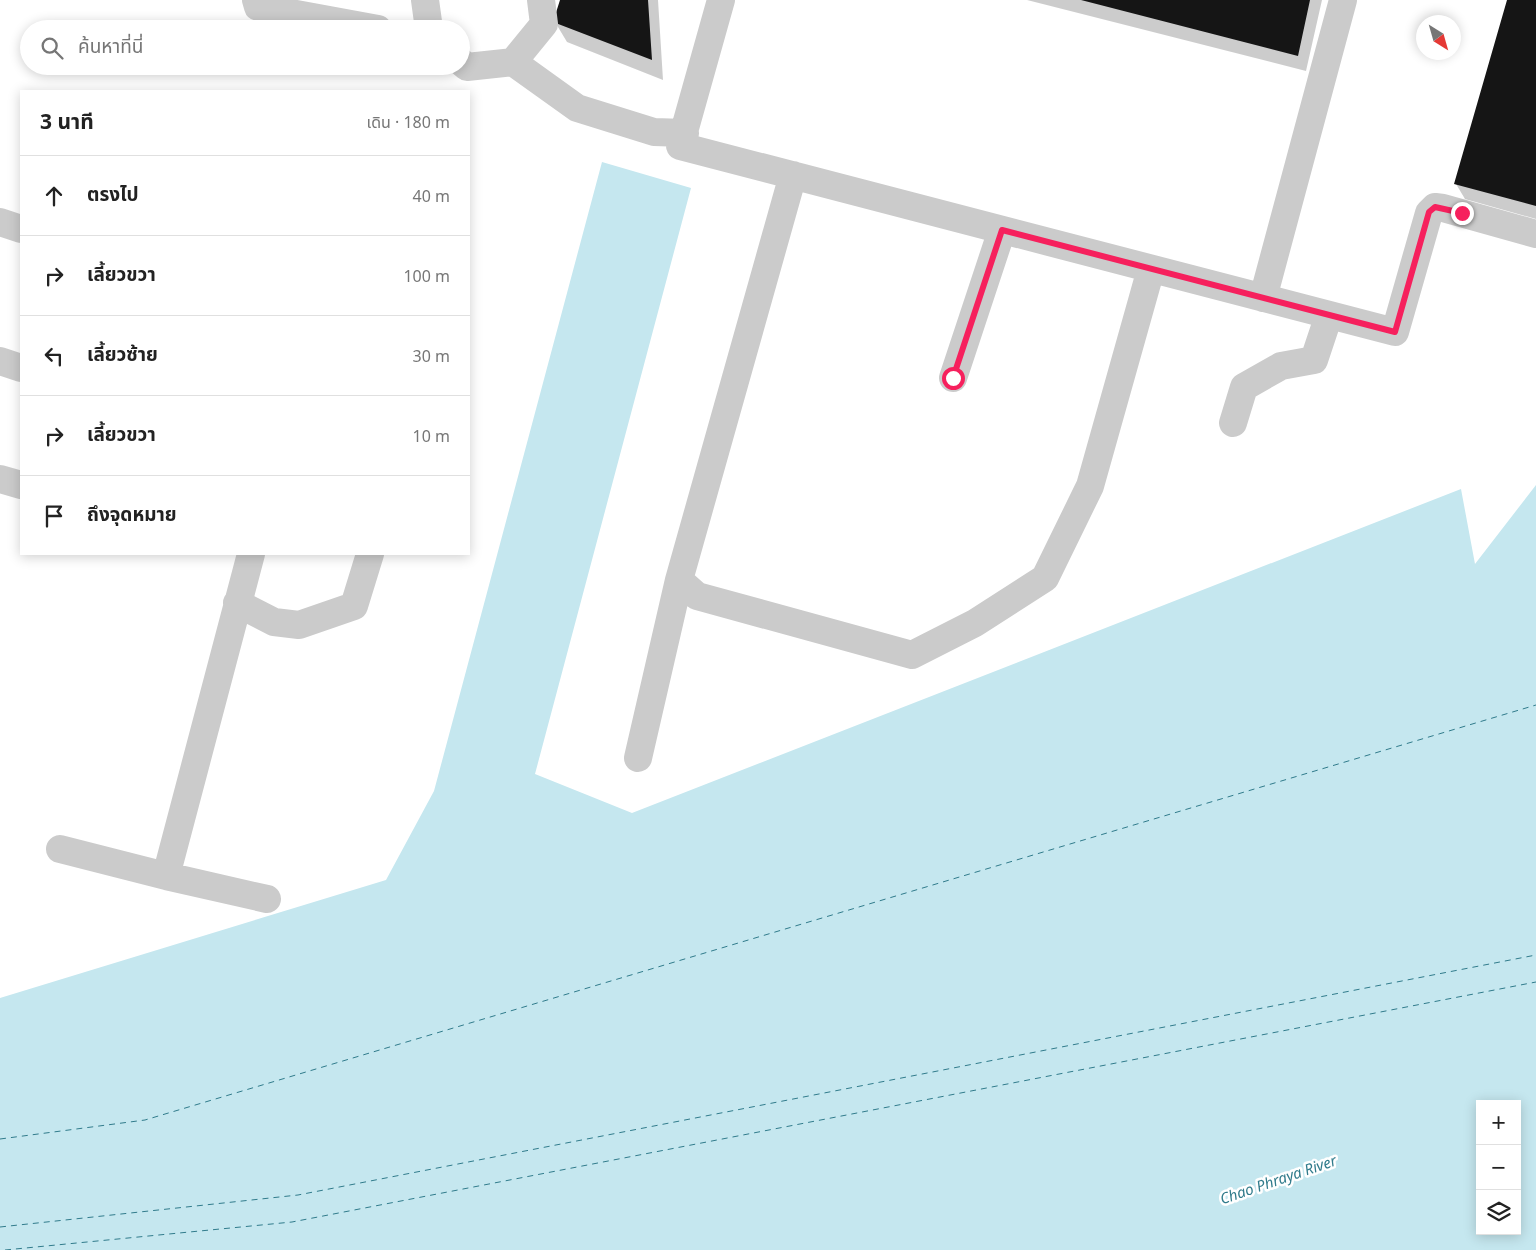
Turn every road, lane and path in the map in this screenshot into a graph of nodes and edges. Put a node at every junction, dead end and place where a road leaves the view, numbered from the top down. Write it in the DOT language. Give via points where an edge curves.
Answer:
graph roads {
  1 [pos="256,0"];
  2 [pos="425,0"];
  3 [pos="541,0"];
  4 [pos="720,0"];
  5 [pos="1343,0"];
  6 [pos="329,20"];
  7 [pos="428,20"];
  8 [pos="513,62"];
  9 [pos="470,67"];
  10 [pos="684,132"];
  11 [pos="793,176"];
  12 [pos="0,222"];
  13 [pos="20,229"];
  14 [pos="1002,230"];
  15 [pos="1536,234"];
  16 [pos="1151,269"];
  17 [pos="1263,298"];
  18 [pos="1329,315"];
  19 [pos="0,361"];
  20 [pos="20,368"];
  21 [pos="953,378"];
  22 [pos="1233,423"];
  23 [pos="0,479"];
  24 [pos="20,485"];
  25 [pos="251,555"];
  26 [pos="370,555"];
  27 [pos="679,580"];
  28 [pos="237,603"];
  29 [pos="638,758"];
  30 [pos="60,849"];
  31 [pos="166,876"];
  32 [pos="266,899"];
  1 -- 6 [label="lane" via="258,7"];
  2 -- 7 [label="lane"];
  3 -- 8 [label="lane" via="544,24"];
  4 -- 10 [label="lane"];
  5 -- 17 [label="lane"];
  8 -- 9 [label="lane"];
  8 -- 10 [label="lane" via="577,108 654,132"];
  10 -- 11 [label="lane" via="680,146"];
  11 -- 14 [label="lane"];
  11 -- 27 [label="lane"];
  12 -- 13 [label="lane"];
  14 -- 16 [label="lane"];
  14 -- 21 [label="lane"];
  15 -- 18 [label="lane" via="1435,207 1429,212 1395,332"];
  16 -- 17 [label="lane"];
  16 -- 27 [label="lane" via="1090,486 1045,578 975,623 912,655 697,596"];
  17 -- 18 [label="lane"];
  18 -- 22 [label="lane" via="1314,360 1281,366 1244,387"];
  19 -- 20 [label="lane"];
  23 -- 24 [label="lane"];
  25 -- 28 [label="lane"];
  26 -- 28 [label="lane" via="354,606 299,625 274,622"];
  27 -- 29 [label="lane"];
  28 -- 31 [label="lane"];
  30 -- 31 [label="lane"];
  31 -- 32 [label="lane"];
}
